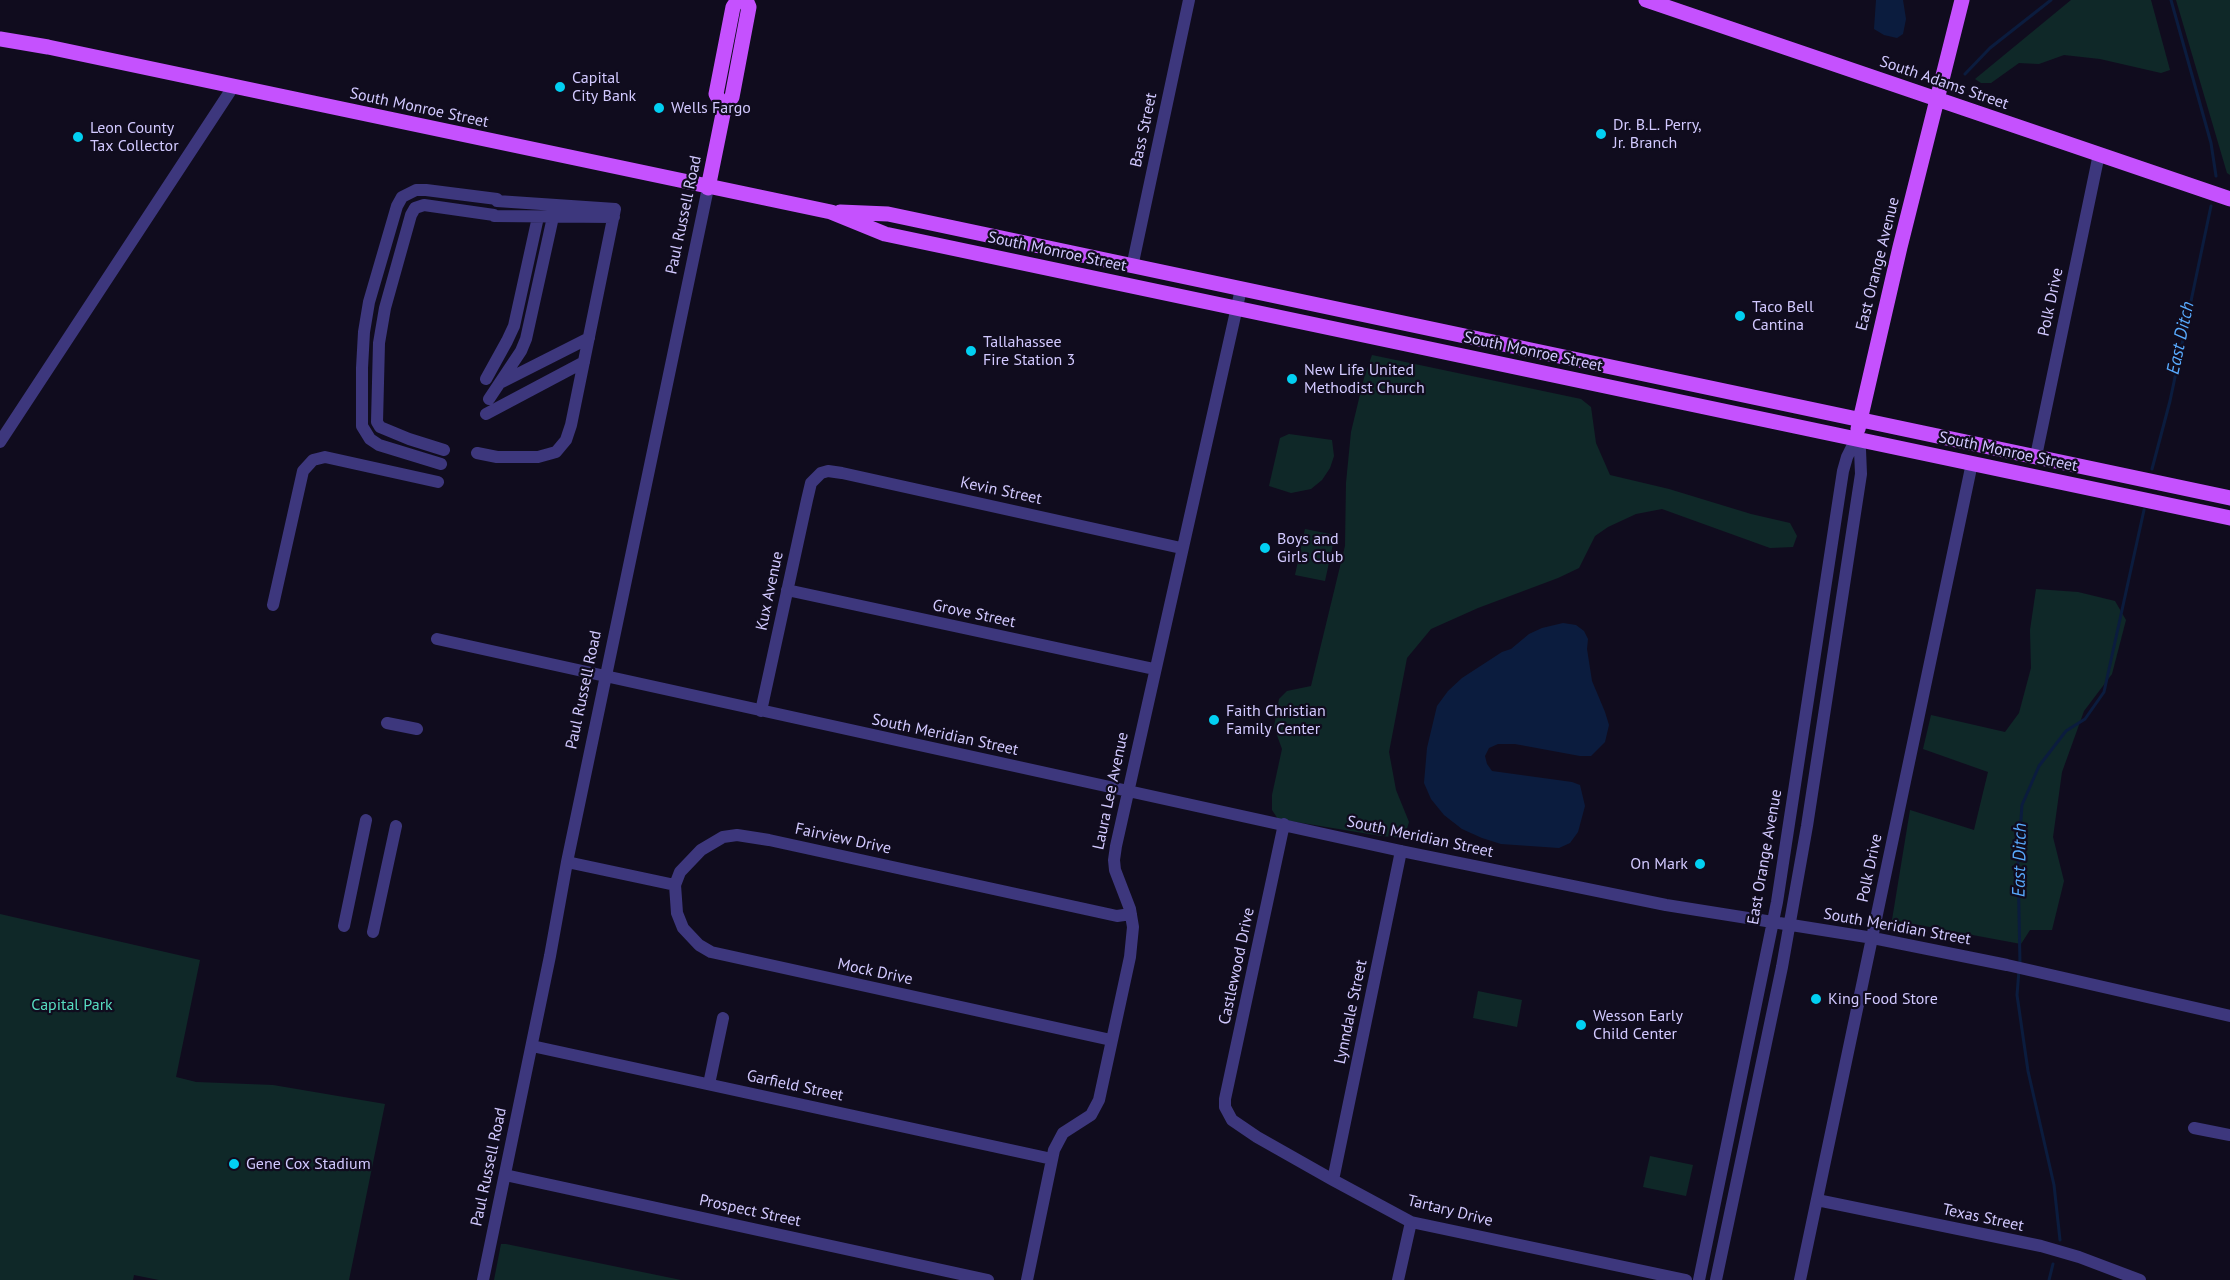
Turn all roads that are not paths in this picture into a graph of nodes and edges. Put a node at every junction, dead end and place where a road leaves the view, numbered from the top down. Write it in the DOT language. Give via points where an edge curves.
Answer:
graph roads {
  1 [pos="738,0"];
  2 [pos="746,0"];
  3 [pos="1189,0"];
  4 [pos="1646,0"];
  5 [pos="1962,0"];
  6 [pos="0,39"];
  7 [pos="233,87"];
  8 [pos="1938,100"];
  9 [pos="724,109"];
  10 [pos="2099,154"];
  11 [pos="708,188"];
  12 [pos="2230,199"];
  13 [pos="831,212"];
  14 [pos="538,217"];
  15 [pos="553,217"];
  16 [pos="614,217"];
  17 [pos="937,225"];
  18 [pos="915,240"];
  19 [pos="1048,249"];
  20 [pos="1044,267"];
  21 [pos="1132,267"];
  22 [pos="1241,290"];
  23 [pos="1237,308"];
  24 [pos="589,338"];
  25 [pos="584,362"];
  26 [pos="486,379"];
  27 [pos="499,384"];
  28 [pos="489,399"];
  29 [pos="486,414"];
  30 [pos="1861,419"];
  31 [pos="1856,439"];
  32 [pos="0,442"];
  33 [pos="444,450"];
  34 [pos="477,453"];
  35 [pos="2036,456"];
  36 [pos="2055,460"];
  37 [pos="1972,463"];
  38 [pos="441,464"];
  39 [pos="2035,476"];
  40 [pos="814,478"];
  41 [pos="438,482"];
  42 [pos="2230,498"];
  43 [pos="2230,518"];
  44 [pos="1181,548"];
  45 [pos="787,590"];
  46 [pos="273,605"];
  47 [pos="437,639"];
  48 [pos="1154,669"];
  49 [pos="606,677"];
  50 [pos="760,711"];
  51 [pos="387,723"];
  52 [pos="417,729"];
  53 [pos="1126,791"];
  54 [pos="366,820"];
  55 [pos="1284,824"];
  56 [pos="396,826"];
  57 [pos="1401,851"];
  58 [pos="567,862"];
  59 [pos="675,885"];
  60 [pos="1131,914"];
  61 [pos="1773,922"];
  62 [pos="1790,925"];
  63 [pos="344,926"];
  64 [pos="373,932"];
  65 [pos="1873,938"];
  66 [pos="2230,1016"];
  67 [pos="723,1018"];
  68 [pos="1111,1040"];
  69 [pos="532,1046"];
  70 [pos="709,1084"];
  71 [pos="1230,1114"];
  72 [pos="2194,1128"];
  73 [pos="2230,1135"];
  74 [pos="1052,1159"];
  75 [pos="505,1175"];
  76 [pos="1333,1180"];
  77 [pos="1816,1200"];
  78 [pos="1411,1222"];
  79 [pos="483,1280"];
  80 [pos="988,1280"];
  81 [pos="1027,1280"];
  82 [pos="1398,1280"];
  83 [pos="1686,1280"];
  84 [pos="1699,1280"];
  85 [pos="1716,1280"];
  86 [pos="1800,1280"];
  87 [pos="2140,1280"];
  1 -- 9 [label="main road, Paul Russell Road" via="733,7 716,94"];
  2 -- 9 [label="main road, Paul Russell Road" via="749,7 732,97"];
  3 -- 21 [label="street, Bass Street"];
  4 -- 8 [label="main road, South Adams Street"];
  5 -- 8 [label="main road, East Orange Avenue"];
  6 -- 7 [label="main road, South Monroe Street"];
  7 -- 11 [label="main road, South Monroe Street"];
  7 -- 32 [label="street"];
  8 -- 10 [label="main road, South Adams Street"];
  8 -- 30 [label="main road, East Orange Avenue"];
  9 -- 11 [label="main road, Paul Russell Road"];
  10 -- 12 [label="main road, South Adams Street"];
  10 -- 35 [label="street, Polk Drive"];
  11 -- 13 [label="main road, South Monroe Street"];
  11 -- 49 [label="street, Paul Russell Road"];
  13 -- 17 [label="main road, South Monroe Street" via="881,213"];
  13 -- 18 [label="main road, South Monroe Street" via="885,234"];
  14 -- 15 [label="street"];
  14 -- 26 [label="street" via="514,326"];
  14 -- 33 [label="street" via="494,216 424,205 411,214 379,343 377,422 409,440"];
  15 -- 16 [label="street"];
  15 -- 27 [label="street" via="526,339"];
  16 -- 24 [label="street"];
  16 -- 38 [label="street" via="615,208 497,200 426,190 402,197 369,302 364,332 362,426 379,445"];
  17 -- 18 [label="main road" via="921,231"];
  17 -- 19 [label="main road, South Monroe Street"];
  18 -- 20 [label="main road, South Monroe Street"];
  19 -- 20 [label="main road"];
  19 -- 21 [label="main road, South Monroe Street"];
  20 -- 23 [label="main road, South Monroe Street"];
  21 -- 22 [label="main road, South Monroe Street"];
  22 -- 23 [label="street, Laura Lee Avenue"];
  22 -- 30 [label="main road, South Monroe Street"];
  23 -- 31 [label="main road, South Monroe Street"];
  23 -- 44 [label="street, Laura Lee Avenue"];
  24 -- 25 [label="street"];
  24 -- 27 [label="street"];
  25 -- 29 [label="street"];
  25 -- 34 [label="street" via="571,425 556,452 538,457"];
  27 -- 28 [label="street"];
  30 -- 31 [label="main road, East Orange Avenue"];
  30 -- 35 [label="main road, South Monroe Street"];
  31 -- 37 [label="main road, South Monroe Street"];
  31 -- 61 [label="street, East Orange Avenue" via="1843,471"];
  31 -- 62 [label="street, East Orange Avenue" via="1861,474"];
  35 -- 36 [label="main road, South Monroe Street"];
  36 -- 39 [label="main road"];
  36 -- 42 [label="main road, South Monroe Street"];
  37 -- 39 [label="main road, South Monroe Street"];
  37 -- 65 [label="street, Polk Drive"];
  39 -- 43 [label="main road, South Monroe Street"];
  40 -- 44 [label="street, Kevin Street" via="828,471 842,473"];
  40 -- 45 [label="street, Kux Avenue"];
  41 -- 46 [label="street" via="325,458 313,460 303,471"];
  44 -- 48 [label="street, Laura Lee Avenue"];
  45 -- 48 [label="street, Grove Street"];
  45 -- 50 [label="street, Kux Avenue"];
  47 -- 49 [label="street, South Meridian Street"];
  48 -- 53 [label="street, Laura Lee Avenue"];
  49 -- 50 [label="street, South Meridian Street"];
  49 -- 58 [label="street, Paul Russell Road"];
  50 -- 53 [label="street, South Meridian Street"];
  51 -- 52 [label="street"];
  53 -- 55 [label="street, South Meridian Street"];
  53 -- 60 [label="street, Laura Lee Avenue" via="1114,860"];
  54 -- 63 [label="street"];
  55 -- 57 [label="street, South Meridian Street"];
  55 -- 71 [label="street, Castlewood Drive" via="1225,1099"];
  56 -- 64 [label="street"];
  57 -- 61 [label="street, South Meridian Street" via="1666,905"];
  57 -- 76 [label="street, Lynndale Street"];
  58 -- 59 [label="street"];
  58 -- 69 [label="street, Paul Russell Road"];
  59 -- 60 [label="street, Fairview Drive" via="680,873 701,850 723,837 737,835 1117,916"];
  59 -- 68 [label="street, Mock Drive" via="677,912 684,928 699,945 711,951"];
  60 -- 68 [label="street, Laura Lee Avenue" via="1132,944"];
  61 -- 62 [label="street, South Meridian Street"];
  61 -- 84 [label="street, East Orange Avenue"];
  62 -- 65 [label="street, South Meridian Street"];
  62 -- 85 [label="street, East Orange Avenue"];
  65 -- 66 [label="street, South Meridian Street"];
  65 -- 77 [label="street, Polk Drive"];
  67 -- 70 [label="street"];
  68 -- 74 [label="street, Laura Lee Avenue" via="1095,1109 1063,1133"];
  69 -- 70 [label="street, Garfield Street"];
  69 -- 75 [label="street, Paul Russell Road"];
  70 -- 74 [label="street, Garfield Street"];
  71 -- 76 [label="street, Tartary Drive" via="1243,1128"];
  72 -- 73 [label="street"];
  74 -- 81 [label="street, Laura Lee Avenue"];
  75 -- 79 [label="street, Paul Russell Road"];
  75 -- 80 [label="street, Prospect Street"];
  76 -- 78 [label="street, Tartary Drive"];
  77 -- 86 [label="street, Polk Drive"];
  77 -- 87 [label="street, Texas Street" via="2041,1246"];
  78 -- 82 [label="street"];
  78 -- 83 [label="street, Tartary Drive"];
}
